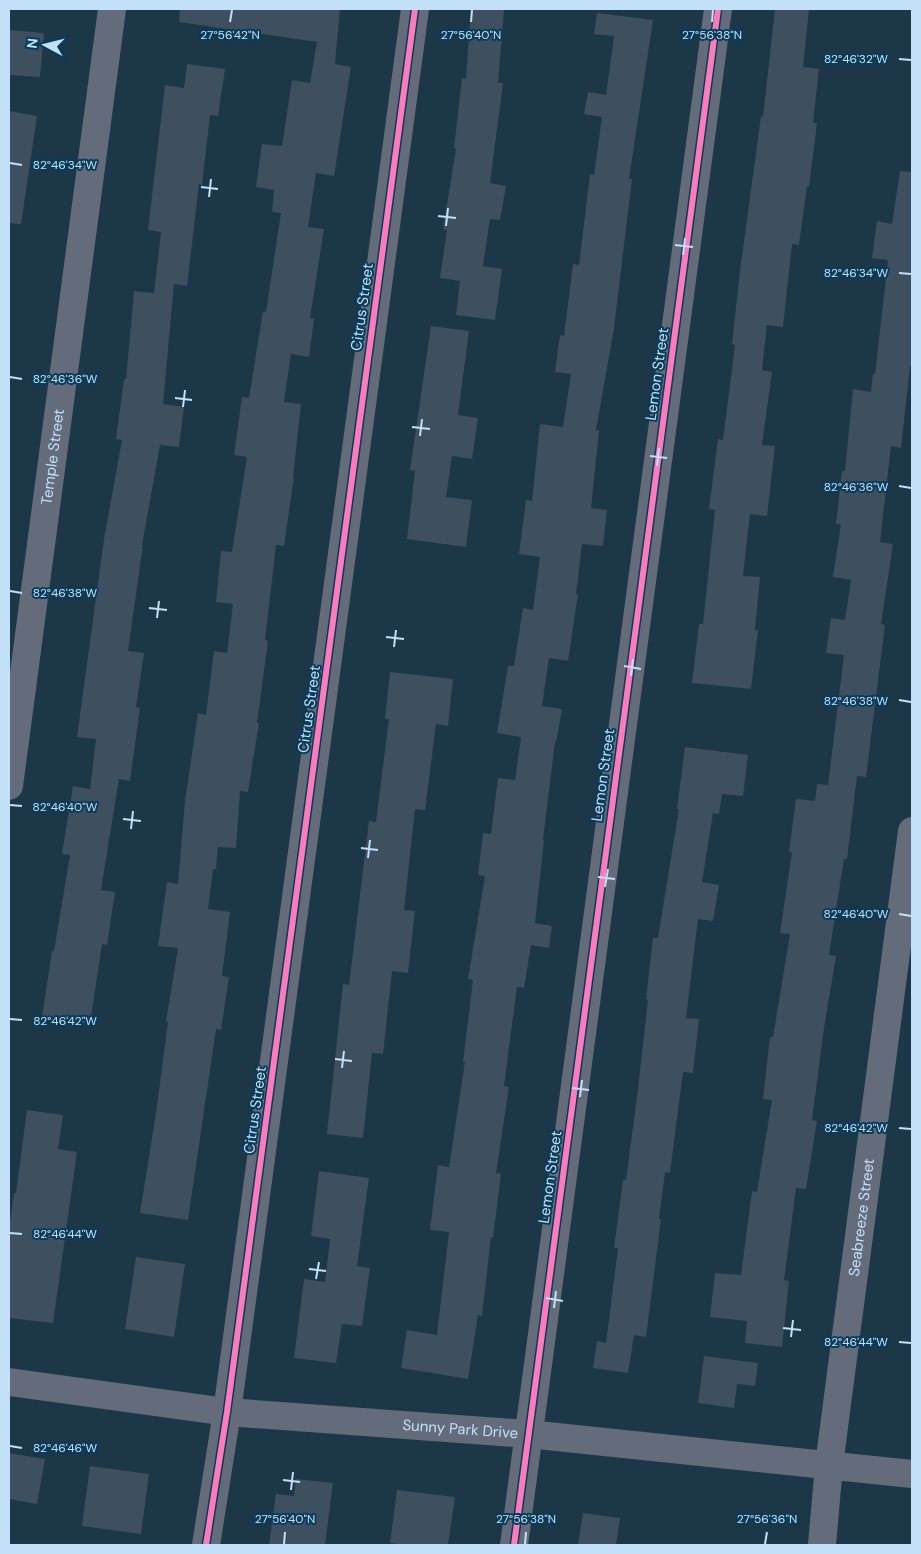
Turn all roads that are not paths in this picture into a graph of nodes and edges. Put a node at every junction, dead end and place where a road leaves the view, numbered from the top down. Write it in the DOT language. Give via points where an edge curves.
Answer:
graph roads {
  1 [pos="112,9"];
  2 [pos="415,9"];
  3 [pos="718,9"];
  4 [pos="9,786"];
  5 [pos="912,831"];
  6 [pos="9,1382"];
  7 [pos="227,1412"];
  8 [pos="528,1434"];
  9 [pos="829,1465"];
  10 [pos="912,1474"];
  11 [pos="206,1545"];
  12 [pos="514,1545"];
  13 [pos="822,1545"];
  1 -- 4 [label="street, Temple Street"];
  2 -- 7 [label="street, Citrus Street"];
  3 -- 8 [label="street, Lemon Street"];
  5 -- 9 [label="street, Seabreeze Street"];
  6 -- 7 [label="street, Sunny Park Drive"];
  7 -- 8 [label="street, Sunny Park Drive"];
  7 -- 11 [label="street, Citrus Street"];
  8 -- 9 [label="street, Sunny Park Drive"];
  8 -- 12 [label="street, Lemon Street"];
  9 -- 10 [label="street, Sunny Park Drive"];
  9 -- 13 [label="street, Seabreeze Street"];
}
